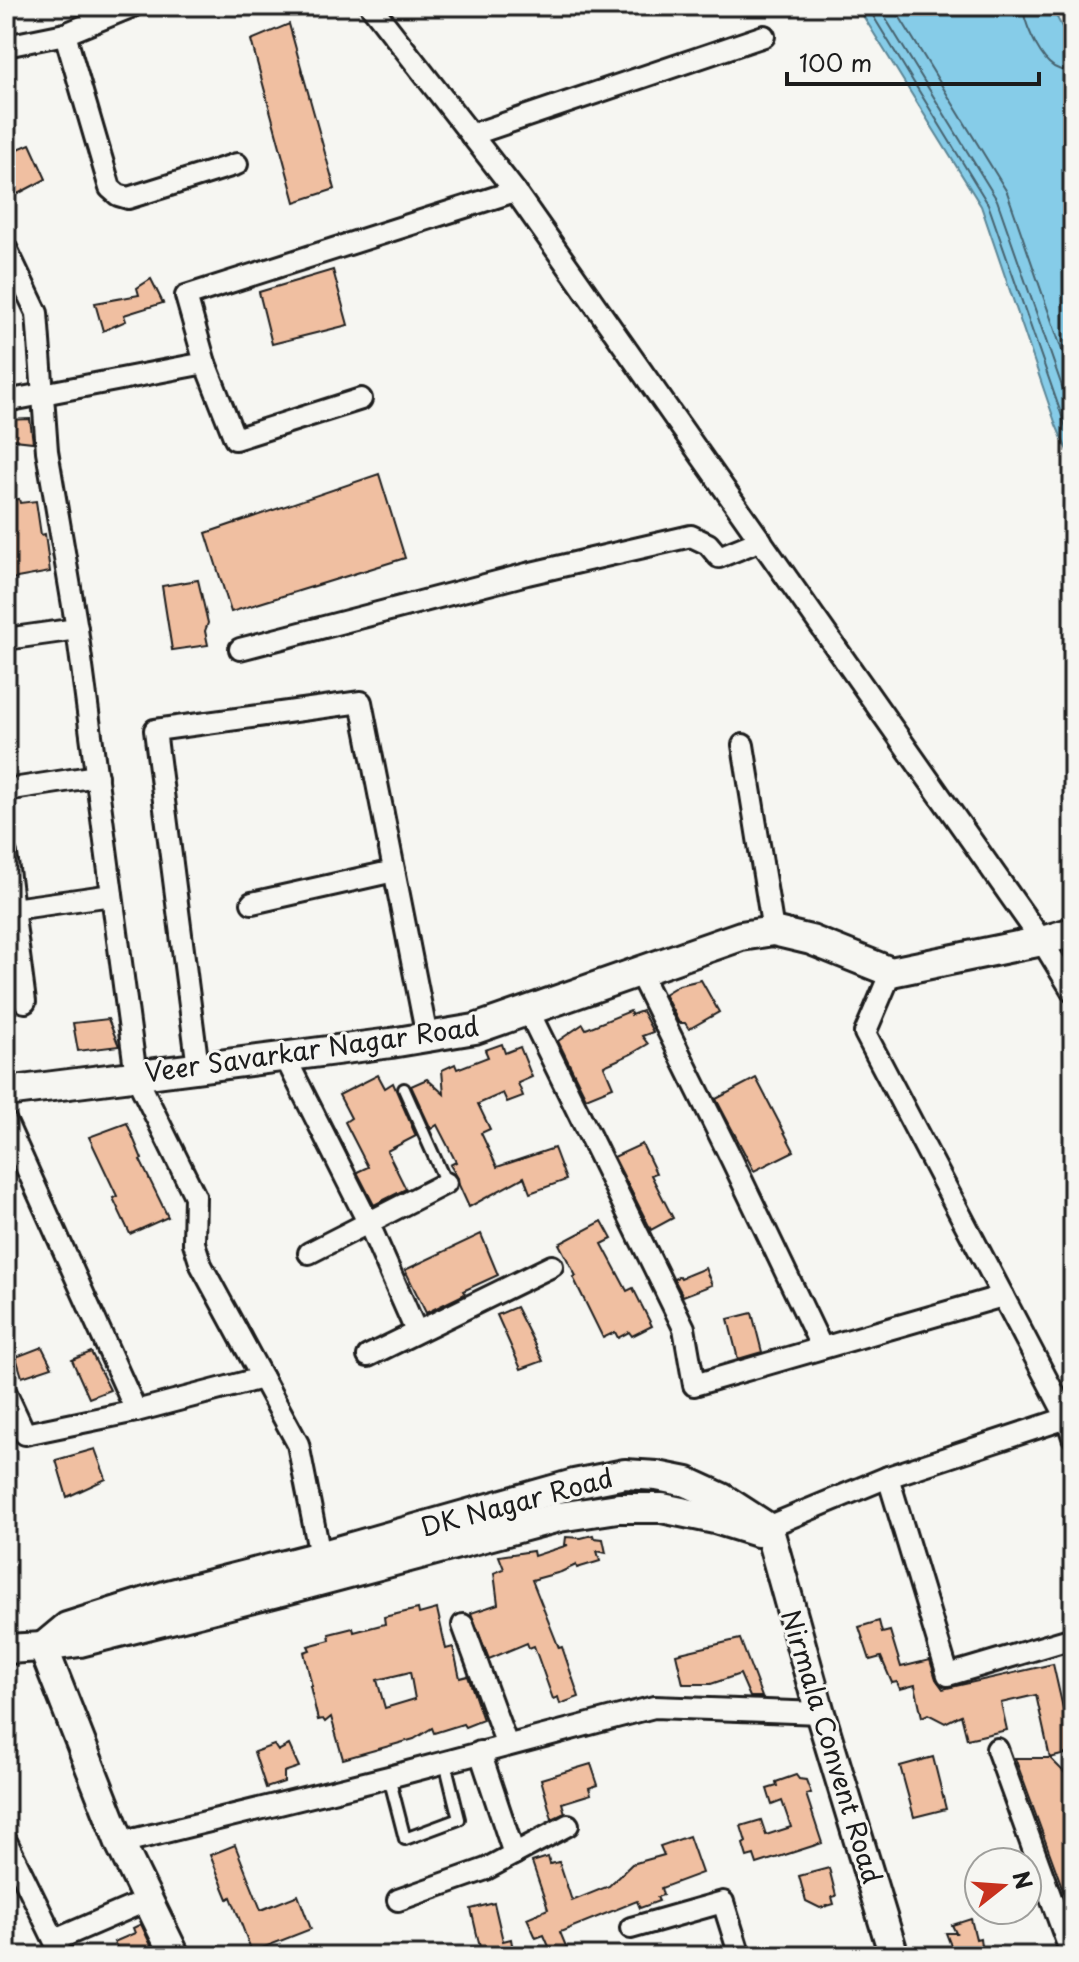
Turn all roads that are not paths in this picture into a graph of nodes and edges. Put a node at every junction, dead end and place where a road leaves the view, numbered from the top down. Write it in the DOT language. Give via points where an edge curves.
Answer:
graph roads {
  1 [pos="133,6"];
  2 [pos="371,6"];
  3 [pos="65,34"];
  4 [pos="764,36"];
  5 [pos="6,46"];
  6 [pos="471,135"];
  7 [pos="237,164"];
  8 [pos="515,191"];
  9 [pos="6,248"];
  10 [pos="16,292"];
  11 [pos="205,363"];
  12 [pos="43,394"];
  13 [pos="361,399"];
  14 [pos="6,401"];
  15 [pos="761,540"];
  16 [pos="77,629"];
  17 [pos="6,639"];
  18 [pos="240,649"];
  19 [pos="743,745"];
  20 [pos="97,776"];
  21 [pos="6,790"];
  22 [pos="6,854"];
  23 [pos="394,871"];
  24 [pos="112,895"];
  25 [pos="252,903"];
  26 [pos="13,909"];
  27 [pos="773,931"];
  28 [pos="1073,932"];
  29 [pos="1042,941"];
  30 [pos="639,972"];
  31 [pos="891,972"];
  32 [pos="1073,992"];
  33 [pos="25,1002"];
  34 [pos="528,1010"];
  35 [pos="427,1037"];
  36 [pos="285,1057"];
  37 [pos="198,1068"];
  38 [pos="136,1076"];
  39 [pos="404,1089"];
  40 [pos="6,1092"];
  41 [pos="6,1122"];
  42 [pos="446,1183"];
  43 [pos="368,1222"];
  44 [pos="309,1253"];
  45 [pos="552,1266"];
  46 [pos="1003,1296"];
  47 [pos="416,1331"];
  48 [pos="822,1348"];
  49 [pos="368,1356"];
  50 [pos="262,1378"];
  51 [pos="6,1393"];
  52 [pos="136,1411"];
  53 [pos="1071,1423"];
  54 [pos="888,1477"];
  55 [pos="769,1532"];
  56 [pos="320,1556"];
  57 [pos="463,1625"];
  58 [pos="1073,1638"];
  59 [pos="43,1647"];
  60 [pos="6,1649"];
  61 [pos="820,1713"];
  62 [pos="507,1745"];
  63 [pos="997,1749"];
  64 [pos="480,1752"];
  65 [pos="445,1762"];
  66 [pos="389,1777"];
  67 [pos="568,1825"];
  68 [pos="6,1841"];
  69 [pos="120,1843"];
  70 [pos="514,1854"];
  71 [pos="148,1900"];
  72 [pos="398,1900"];
  73 [pos="631,1928"];
  74 [pos="59,1948"];
  75 [pos="175,1956"];
  76 [pos="740,1956"];
  77 [pos="894,1956"];
  78 [pos="1072,1956"];
  1 -- 3 [label="street"];
  2 -- 6 [label="street"];
  3 -- 5 [label="street"];
  3 -- 7 [label="street" via="110,188 118,195 128,198"];
  4 -- 6 [label="street"];
  6 -- 8 [label="street"];
  8 -- 11 [label="street" via="186,296"];
  8 -- 15 [label="street"];
  9 -- 10 [label="street"];
  10 -- 12 [label="street" via="37,313"];
  11 -- 12 [label="street"];
  11 -- 13 [label="street" via="235,439"];
  12 -- 14 [label="street"];
  12 -- 16 [label="street" via="47,451"];
  15 -- 18 [label="street" via="719,557 691,536"];
  15 -- 29 [label="street"];
  16 -- 17 [label="street"];
  16 -- 20 [label="street"];
  19 -- 27 [label="street"];
  20 -- 21 [label="street"];
  20 -- 24 [label="street"];
  22 -- 26 [label="street"];
  23 -- 25 [label="street"];
  23 -- 35 [label="street"];
  23 -- 37 [label="street" via="361,702 155,730"];
  24 -- 26 [label="street"];
  24 -- 38 [label="street"];
  26 -- 33 [label="street"];
  27 -- 30 [label="main road, Veer Savarkar Nagar Road" via="741,936"];
  27 -- 31 [label="main road, Veer Savarkar Nagar Road"];
  28 -- 29 [label="main road"];
  29 -- 31 [label="main road"];
  29 -- 32 [label="street"];
  30 -- 34 [label="main road, Veer Savarkar Nagar Road"];
  30 -- 48 [label="street"];
  31 -- 46 [label="street" via="865,1033"];
  34 -- 35 [label="main road, Veer Savarkar Nagar Road" via="475,1029"];
  34 -- 48 [label="street" via="684,1328 694,1385"];
  35 -- 36 [label="main road, Veer Savarkar Nagar Road"];
  36 -- 37 [label="main road, Veer Savarkar Nagar Road"];
  36 -- 43 [label="street"];
  37 -- 38 [label="main road, Veer Savarkar Nagar Road"];
  38 -- 40 [label="main road, Veer Savarkar Nagar Road"];
  38 -- 50 [label="street" via="195,1196 194,1243 201,1265"];
  39 -- 42 [label="lane"];
  41 -- 52 [label="street"];
  42 -- 43 [label="street"];
  43 -- 44 [label="street"];
  43 -- 47 [label="street"];
  45 -- 47 [label="street"];
  46 -- 48 [label="street"];
  46 -- 53 [label="street"];
  47 -- 49 [label="street"];
  50 -- 52 [label="street"];
  50 -- 56 [label="street" via="298,1444"];
  51 -- 52 [label="street" via="25,1434"];
  53 -- 54 [label="street"];
  54 -- 55 [label="street"];
  54 -- 58 [label="street" via="948,1675"];
  55 -- 56 [label="main road, DK Nagar Road" via="722,1498 687,1482 625,1474"];
  55 -- 59 [label="main road, DK Nagar Road" via="662,1508 559,1517 80,1642"];
  55 -- 61 [label="main road, Nirmala Convent Road"];
  56 -- 59 [label="main road, DK Nagar Road" via="92,1618 67,1627"];
  57 -- 62 [label="street"];
  59 -- 60 [label="main road"];
  59 -- 69 [label="main road"];
  61 -- 62 [label="street" via="654,1707"];
  61 -- 77 [label="main road, Nirmala Convent Road"];
  62 -- 64 [label="street"];
  63 -- 78 [label="street"];
  64 -- 65 [label="street"];
  64 -- 70 [label="street"];
  65 -- 66 [label="street"];
  65 -- 66 [label="lane" via="459,1819 405,1839"];
  66 -- 69 [label="street"];
  67 -- 70 [label="street"];
  68 -- 74 [label="street"];
  69 -- 71 [label="main road"];
  70 -- 72 [label="street"];
  71 -- 74 [label="street"];
  71 -- 75 [label="main road"];
  73 -- 76 [label="street" via="723,1902"];
}
